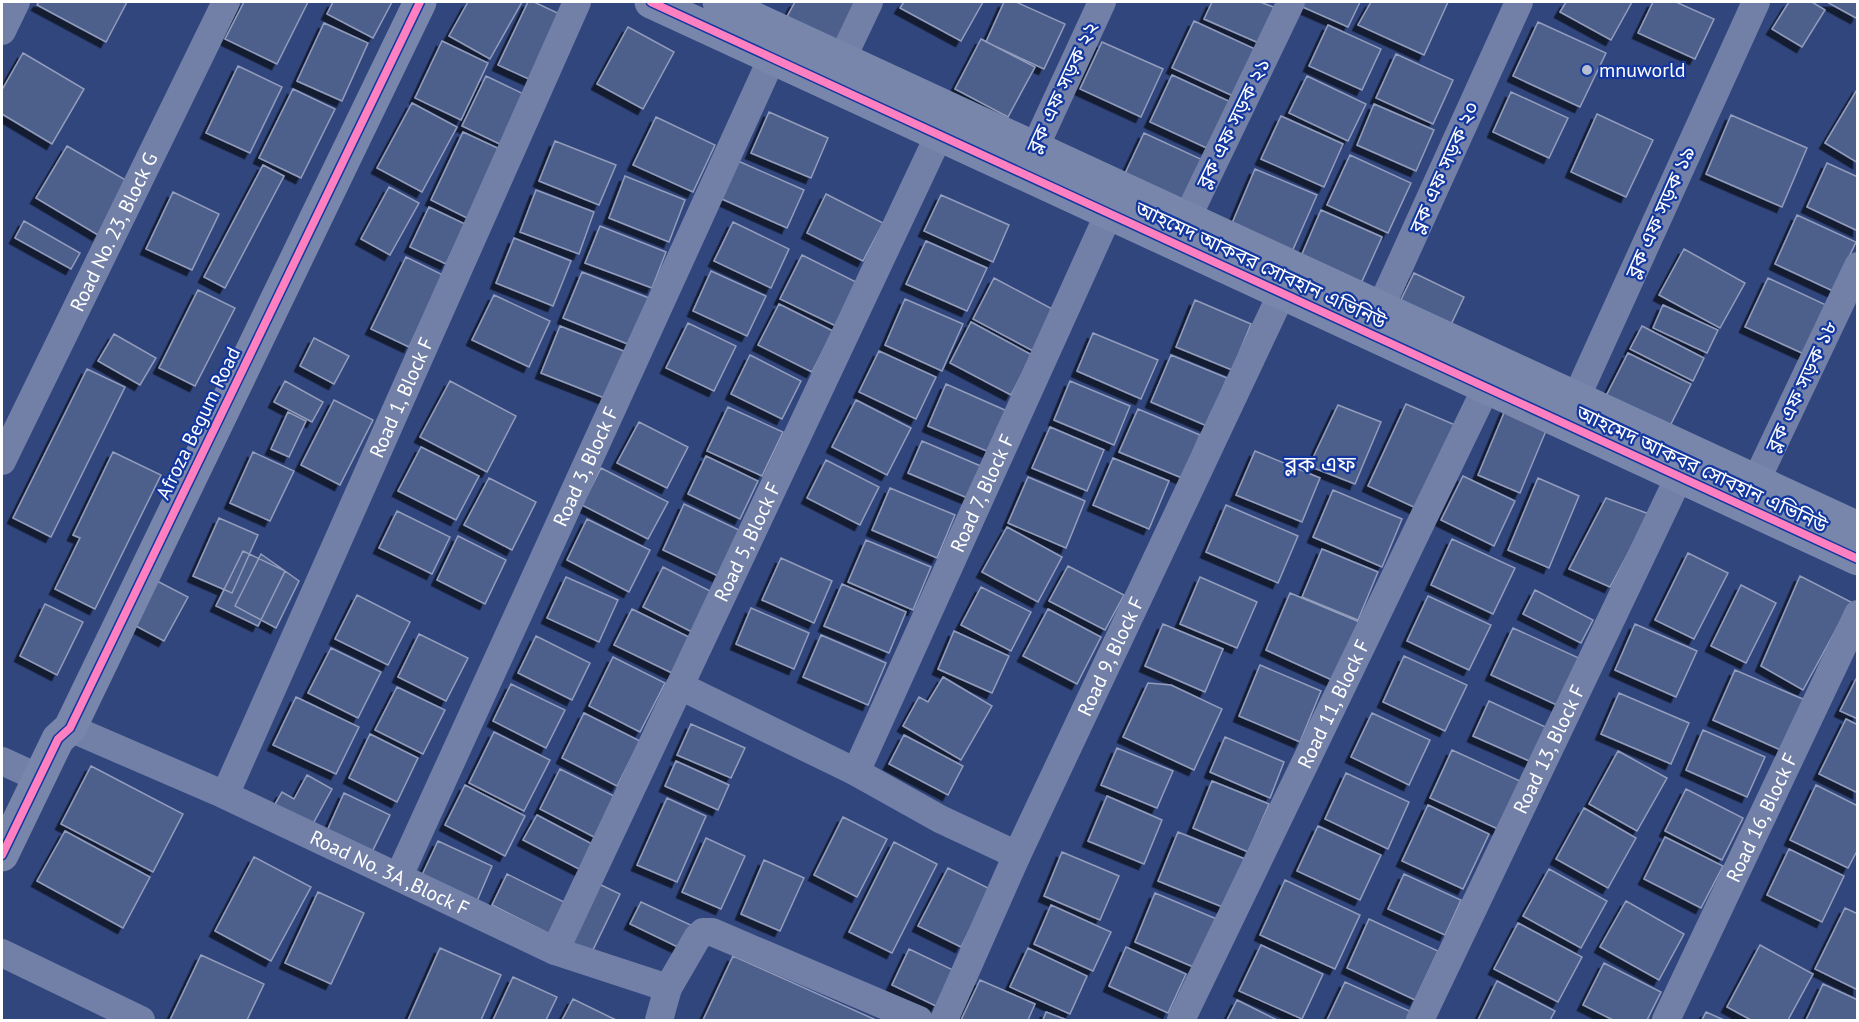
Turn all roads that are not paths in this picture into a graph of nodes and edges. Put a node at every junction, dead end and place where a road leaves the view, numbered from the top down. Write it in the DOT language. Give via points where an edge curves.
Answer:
graph roads {
  1 [pos="16,2"];
  2 [pos="226,2"];
  3 [pos="400,2"];
  4 [pos="420,2"];
  5 [pos="577,2"];
  6 [pos="719,2"];
  7 [pos="869,2"];
  8 [pos="1102,2"];
  9 [pos="1291,2"];
  10 [pos="1519,2"];
  11 [pos="1755,2"];
  12 [pos="661,4"];
  13 [pos="2,31"];
  14 [pos="772,58"];
  15 [pos="836,72"];
  16 [pos="939,135"];
  17 [pos="1028,160"];
  18 [pos="1109,213"];
  19 [pos="1181,231"];
  20 [pos="1857,266"];
  21 [pos="1282,293"];
  22 [pos="1375,320"];
  23 [pos="1486,388"];
  24 [pos="1570,411"];
  25 [pos="2,461"];
  26 [pos="1679,477"];
  27 [pos="1750,494"];
  28 [pos="1857,528"];
  29 [pos="1857,559"];
  30 [pos="1857,614"];
  31 [pos="680,686"];
  32 [pos="70,728"];
  33 [pos="22,770"];
  34 [pos="856,772"];
  35 [pos="225,795"];
  36 [pos="2,819"];
  37 [pos="2,855"];
  38 [pos="1017,855"];
  39 [pos="399,876"];
  40 [pos="555,951"];
  41 [pos="2,953"];
  42 [pos="668,988"];
  43 [pos="141,1020"];
  44 [pos="659,1020"];
  45 [pos="919,1020"];
  46 [pos="944,1020"];
  47 [pos="1180,1020"];
  48 [pos="1420,1020"];
  49 [pos="1666,1020"];
  1 -- 13 [label="street"];
  2 -- 25 [label="street, Road No. 23, Block G"];
  3 -- 33 [label="street, Afroza Begum Road"];
  4 -- 32 [label="street, Afroza Begum Road"];
  5 -- 35 [label="street, Road 1, Block F"];
  6 -- 15 [label="street, আহমেদ আকবর সোবহান এভিনিউ"];
  7 -- 15 [label="street"];
  8 -- 17 [label="street, ব্লক এফ সড়ক ২২"];
  9 -- 19 [label="street, ব্লক এফ সড়ক ২১"];
  10 -- 22 [label="street, ব্লক এফ সড়ক ২০"];
  11 -- 24 [label="street, ব্লক এফ সড়ক ১৯"];
  12 -- 14 [label="street, আহমেদ আকবর সোবহান এভিনিউ"];
  14 -- 15 [label="street, আহমেদ আকবর সোবহান এভিনিউ"];
  14 -- 39 [label="street, Road 3, Block F"];
  15 -- 16 [label="street, আহমেদ আকবর সোবহান এভিনিউ"];
  15 -- 17 [label="street, আহমেদ আকবর সোবহান এভিনিউ"];
  16 -- 17 [label="street, আহমেদ আকবর সোবহান এভিনিউ"];
  16 -- 31 [label="street, Road 5, Block F"];
  17 -- 18 [label="street, আহমেদ আকবর সোবহান এভিনিউ"];
  17 -- 19 [label="street, আহমেদ আকবর সোবহান এভিনিউ"];
  18 -- 19 [label="street, আহমেদ আকবর সোবহান এভিনিউ"];
  18 -- 34 [label="street, Road 7, Block F"];
  19 -- 21 [label="street, আহমেদ আকবর সোবহান এভিনিউ"];
  19 -- 22 [label="street, আহমেদ আকবর সোবহান এভিনিউ"];
  20 -- 27 [label="street, ব্লক এফ সড়ক ১৮"];
  21 -- 22 [label="street, আহমেদ আকবর সোবহান এভিনিউ"];
  21 -- 38 [label="street, Road 9, Block F"];
  22 -- 23 [label="street, আহমেদ আকবর সোবহান এভিনিউ"];
  22 -- 24 [label="street, আহমেদ আকবর সোবহান এভিনিউ"];
  23 -- 24 [label="street, আহমেদ আকবর সোবহান এভিনিউ"];
  23 -- 47 [label="street, Road 11, Block F"];
  24 -- 26 [label="street, আহমেদ আকবর সোবহান এভিনিউ"];
  24 -- 27 [label="street, আহমেদ আকবর সোবহান এভিনিউ"];
  26 -- 27 [label="street, আহমেদ আকবর সোবহান এভিনিউ"];
  26 -- 48 [label="street, Road 13, Block F"];
  27 -- 28 [label="street, আহমেদ আকবর সোবহান এভিনিউ"];
  27 -- 29 [label="street, আহমেদ আকবর সোবহান এভিনিউ"];
  30 -- 49 [label="street, Road 16, Block F"];
  31 -- 34 [label="street"];
  31 -- 40 [label="street, Road 5, Block F"];
  32 -- 33 [label="street, Afroza Begum Road"];
  32 -- 35 [label="street, Road No. 3A ,Block F"];
  33 -- 36 [label="street, Afroza Begum Road"];
  33 -- 37 [label="street, Afroza Begum Road"];
  34 -- 38 [label="street" via="940,819"];
  35 -- 39 [label="street, Road No. 3A ,Block F"];
  38 -- 46 [label="street, Road 9, Block F"];
  39 -- 40 [label="street, Road No. 3A ,Block F"];
  40 -- 42 [label="street, Road No. 3A ,Block F"];
  41 -- 43 [label="street"];
  42 -- 44 [label="street"];
  42 -- 45 [label="street" via="697,938 703,932 712,932"];
}
